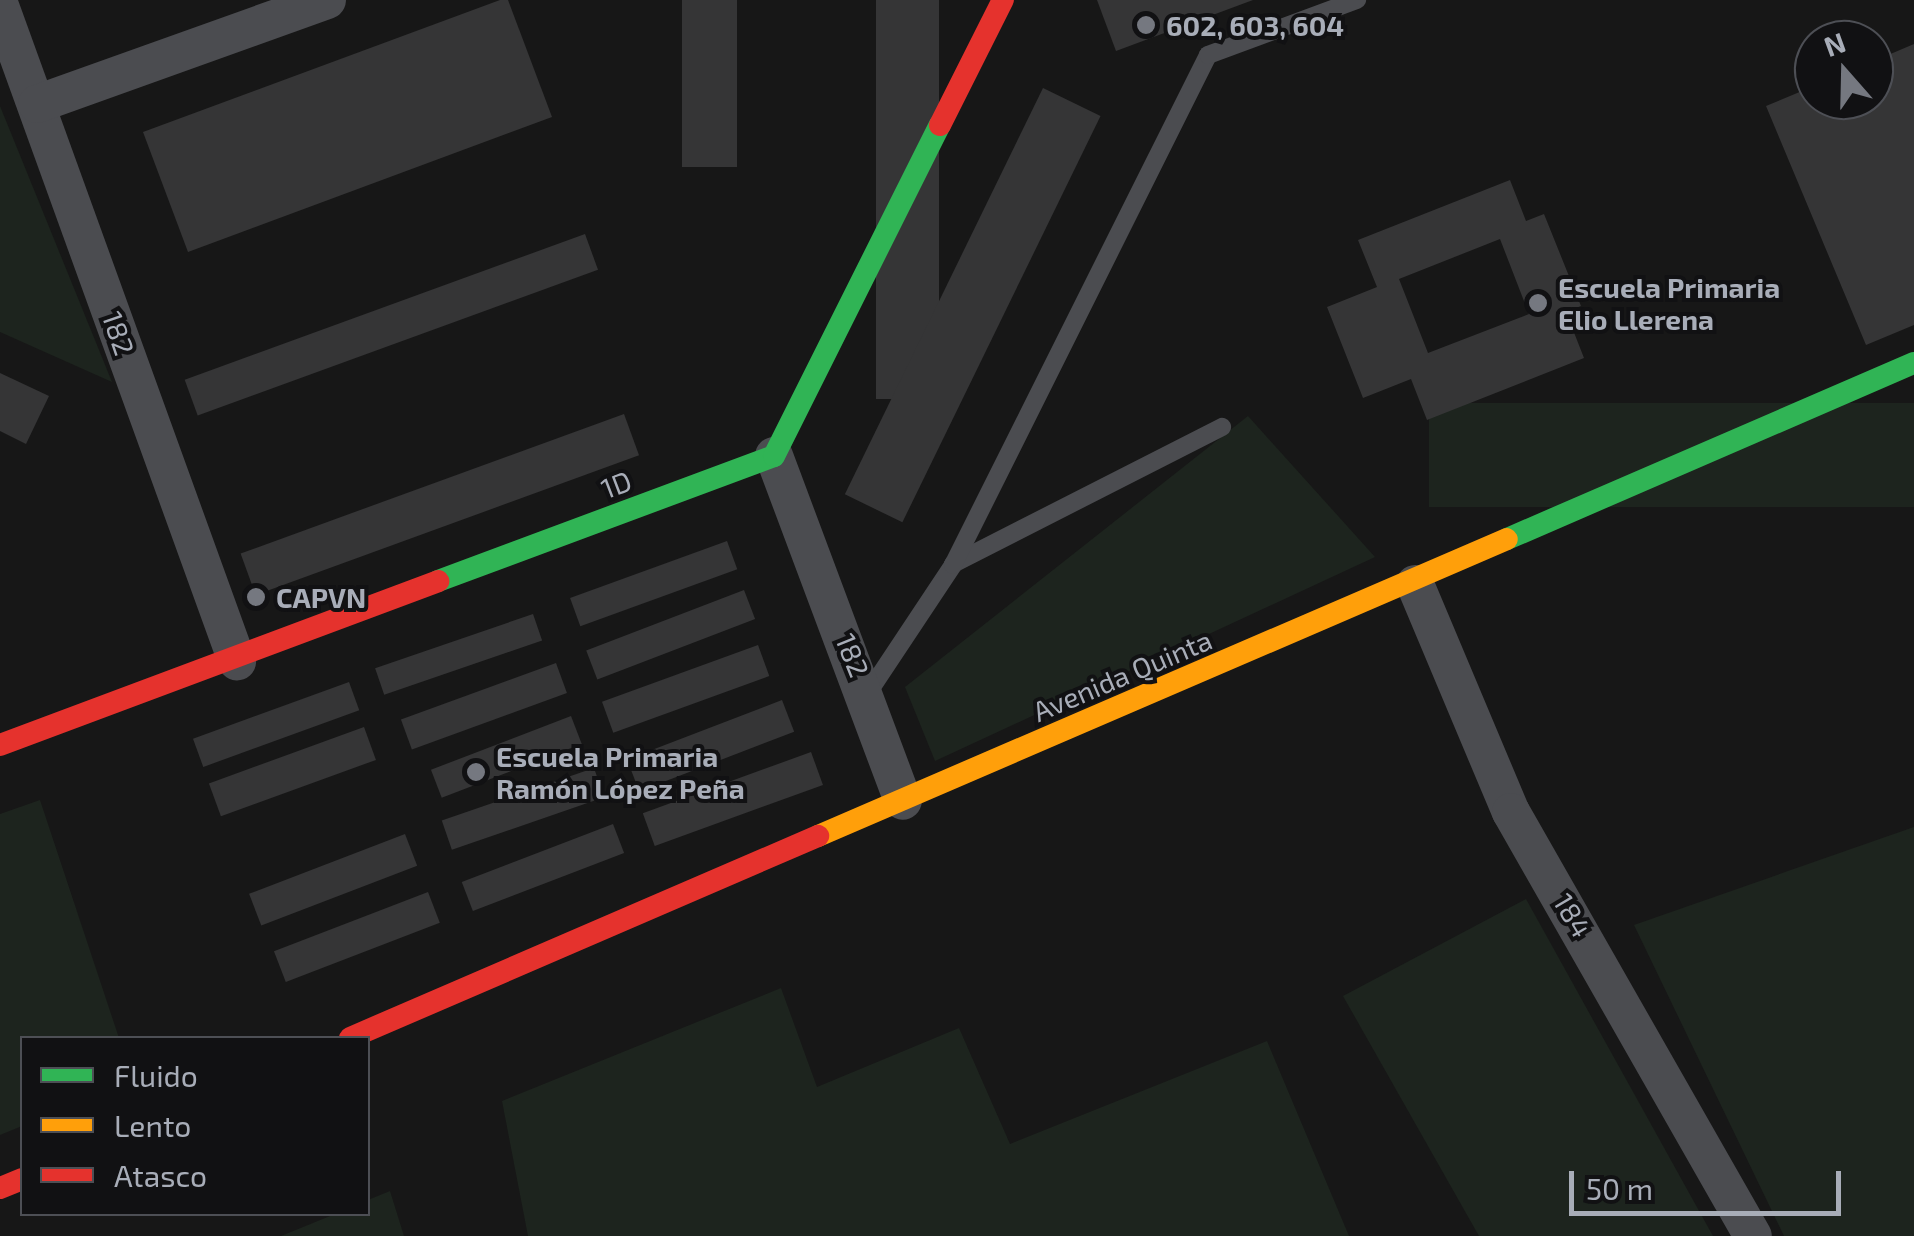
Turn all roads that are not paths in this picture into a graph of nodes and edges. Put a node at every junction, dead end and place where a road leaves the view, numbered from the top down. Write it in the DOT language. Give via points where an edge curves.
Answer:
graph roads {
  1 [pos="327,0"];
  2 [pos="1004,0"];
  3 [pos="1357,0"];
  4 [pos="3,20"];
  5 [pos="37,104"];
  6 [pos="1914,363"];
  7 [pos="1222,427"];
  8 [pos="774,456"];
  9 [pos="953,564"];
  10 [pos="1416,584"];
  11 [pos="237,661"];
  12 [pos="868,693"];
  13 [pos="0,745"];
  14 [pos="902,800"];
  15 [pos="355,1036"];
  16 [pos="1752,1236"];
  1 -- 5 [label="street"];
  2 -- 8 [label="main road"];
  3 -- 9 [label="lane" via="1208,55"];
  4 -- 5 [label="street, 182"];
  5 -- 11 [label="street, 182"];
  6 -- 10 [label="main road, Avenida Quinta"];
  7 -- 9 [label="lane"];
  8 -- 11 [label="main road, 1D"];
  8 -- 12 [label="street, 182"];
  9 -- 12 [label="lane"];
  10 -- 14 [label="main road, Avenida Quinta"];
  10 -- 16 [label="street, 184" via="1512,812"];
  11 -- 13 [label="main road, 1D"];
  12 -- 14 [label="street, 182"];
  14 -- 15 [label="main road, Avenida Quinta"];
}
